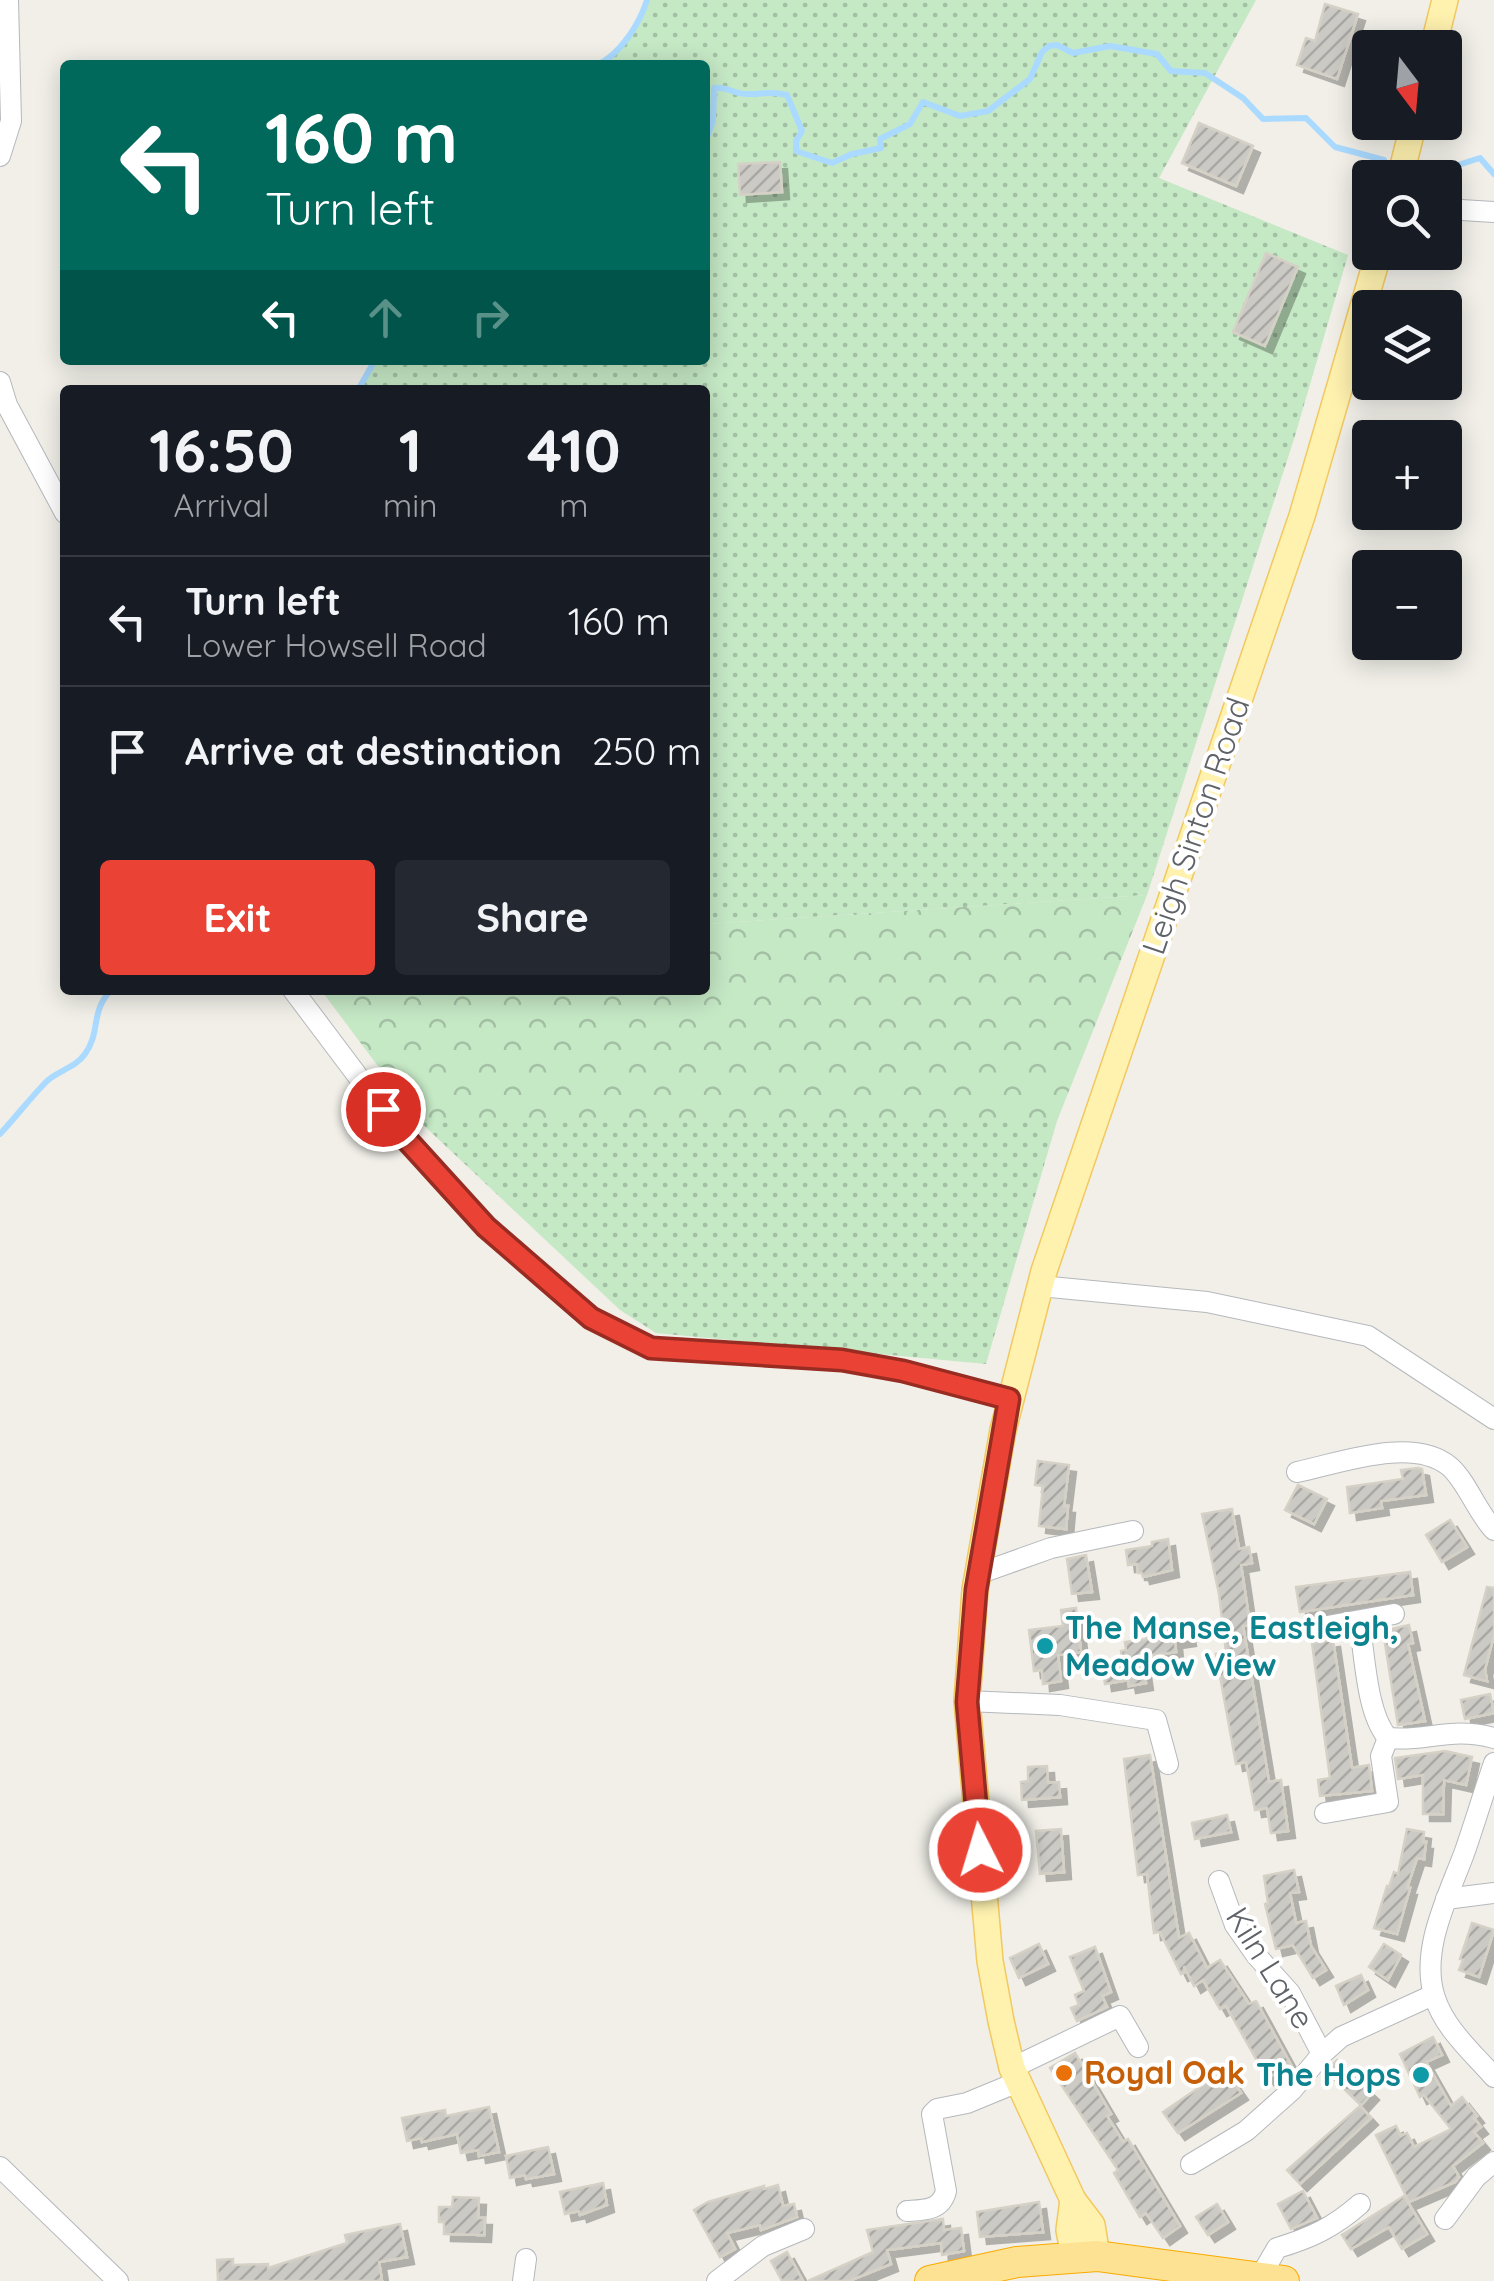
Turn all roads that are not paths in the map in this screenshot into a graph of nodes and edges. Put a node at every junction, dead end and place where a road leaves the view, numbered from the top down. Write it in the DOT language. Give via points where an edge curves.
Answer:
graph roads {
  1 [pos="8,0"];
  2 [pos="1445,0"];
  3 [pos="1438,30"];
  4 [pos="0,156"];
  5 [pos="1462,210"];
  6 [pos="1494,212"];
  7 [pos="1374,270"];
  8 [pos="0,382"];
  9 [pos="60,505"];
  10 [pos="297,995"];
  11 [pos="1040,1286"];
  12 [pos="1009,1399"];
  13 [pos="1494,1418"];
  14 [pos="1298,1472"];
  15 [pos="1494,1530"];
  16 [pos="1132,1531"];
  17 [pos="978,1574"];
  18 [pos="1394,1614"];
  19 [pos="1359,1621"];
  20 [pos="1322,1627"];
  21 [pos="967,1702"];
  22 [pos="1388,1738"];
  23 [pos="1494,1738"];
  24 [pos="1494,1763"];
  25 [pos="1168,1764"];
  26 [pos="1325,1813"];
  27 [pos="1220,1881"];
  28 [pos="1494,1893"];
  29 [pos="1446,1899"];
  30 [pos="1434,1995"];
  31 [pos="1138,2047"];
  32 [pos="1322,2054"];
  33 [pos="1015,2075"];
  34 [pos="1494,2077"];
  35 [pos="1494,2162"];
  36 [pos="1191,2164"];
  37 [pos="0,2167"];
  38 [pos="1360,2204"];
  39 [pos="906,2211"];
  40 [pos="1445,2219"];
  41 [pos="804,2229"];
  42 [pos="1086,2256"];
  43 [pos="526,2259"];
  44 [pos="1156,2271"];
  45 [pos="1272,2279"];
  46 [pos="118,2281"];
  47 [pos="523,2281"];
  48 [pos="717,2281"];
  49 [pos="930,2281"];
  1 -- 4 [label="street" via="10,121"];
  2 -- 3 [label="main road"];
  5 -- 6 [label="street"];
  7 -- 11 [label="main road, Leigh Sinton Road" via="1302,516"];
  8 -- 9 [label="street"];
  10 -- 12 [label="street" via="406,1139 472,1212 591,1318 651,1348 842,1360"];
  11 -- 12 [label="main road, Leigh Sinton Road"];
  11 -- 13 [label="street" via="1207,1302 1368,1336"];
  12 -- 17 [label="main road, Leigh Sinton Road"];
  14 -- 15 [label="street" via="1399,1451 1427,1454 1452,1467"];
  16 -- 17 [label="street" via="1051,1548"];
  17 -- 21 [label="main road, Leigh Sinton Road"];
  18 -- 19 [label="street"];
  19 -- 20 [label="street"];
  19 -- 22 [label="street" via="1378,1727"];
  21 -- 25 [label="street" via="1060,1705 1156,1720"];
  21 -- 33 [label="main road, Leigh Sinton Road" via="990,1960"];
  22 -- 23 [label="street" via="1450,1731"];
  22 -- 26 [label="street" via="1381,1756 1388,1802"];
  24 -- 29 [label="street"];
  27 -- 32 [label="street, Kiln Lane" via="1235,1925 1290,1993"];
  28 -- 29 [label="street"];
  29 -- 30 [label="street" via="1433,1948"];
  30 -- 32 [label="street, Kiln Lane" via="1362,2025"];
  30 -- 34 [label="street" via="1450,2028"];
  31 -- 33 [label="street" via="1120,2016"];
  32 -- 36 [label="street, Kiln Lane" via="1246,2131"];
  33 -- 39 [label="street" via="968,2103 932,2114 946,2192 938,2206"];
  33 -- 42 [label="main road, Leigh Sinton Road" via="1073,2200 1069,2230"];
  35 -- 40 [label="street"];
  37 -- 46 [label="street"];
  38 -- 45 [label="street" via="1336,2226 1278,2248"];
  41 -- 48 [label="street" via="763,2246"];
  42 -- 44 [label="highway"];
  42 -- 49 [label="highway"];
  43 -- 47 [label="street"];
  44 -- 45 [label="highway"];
}
